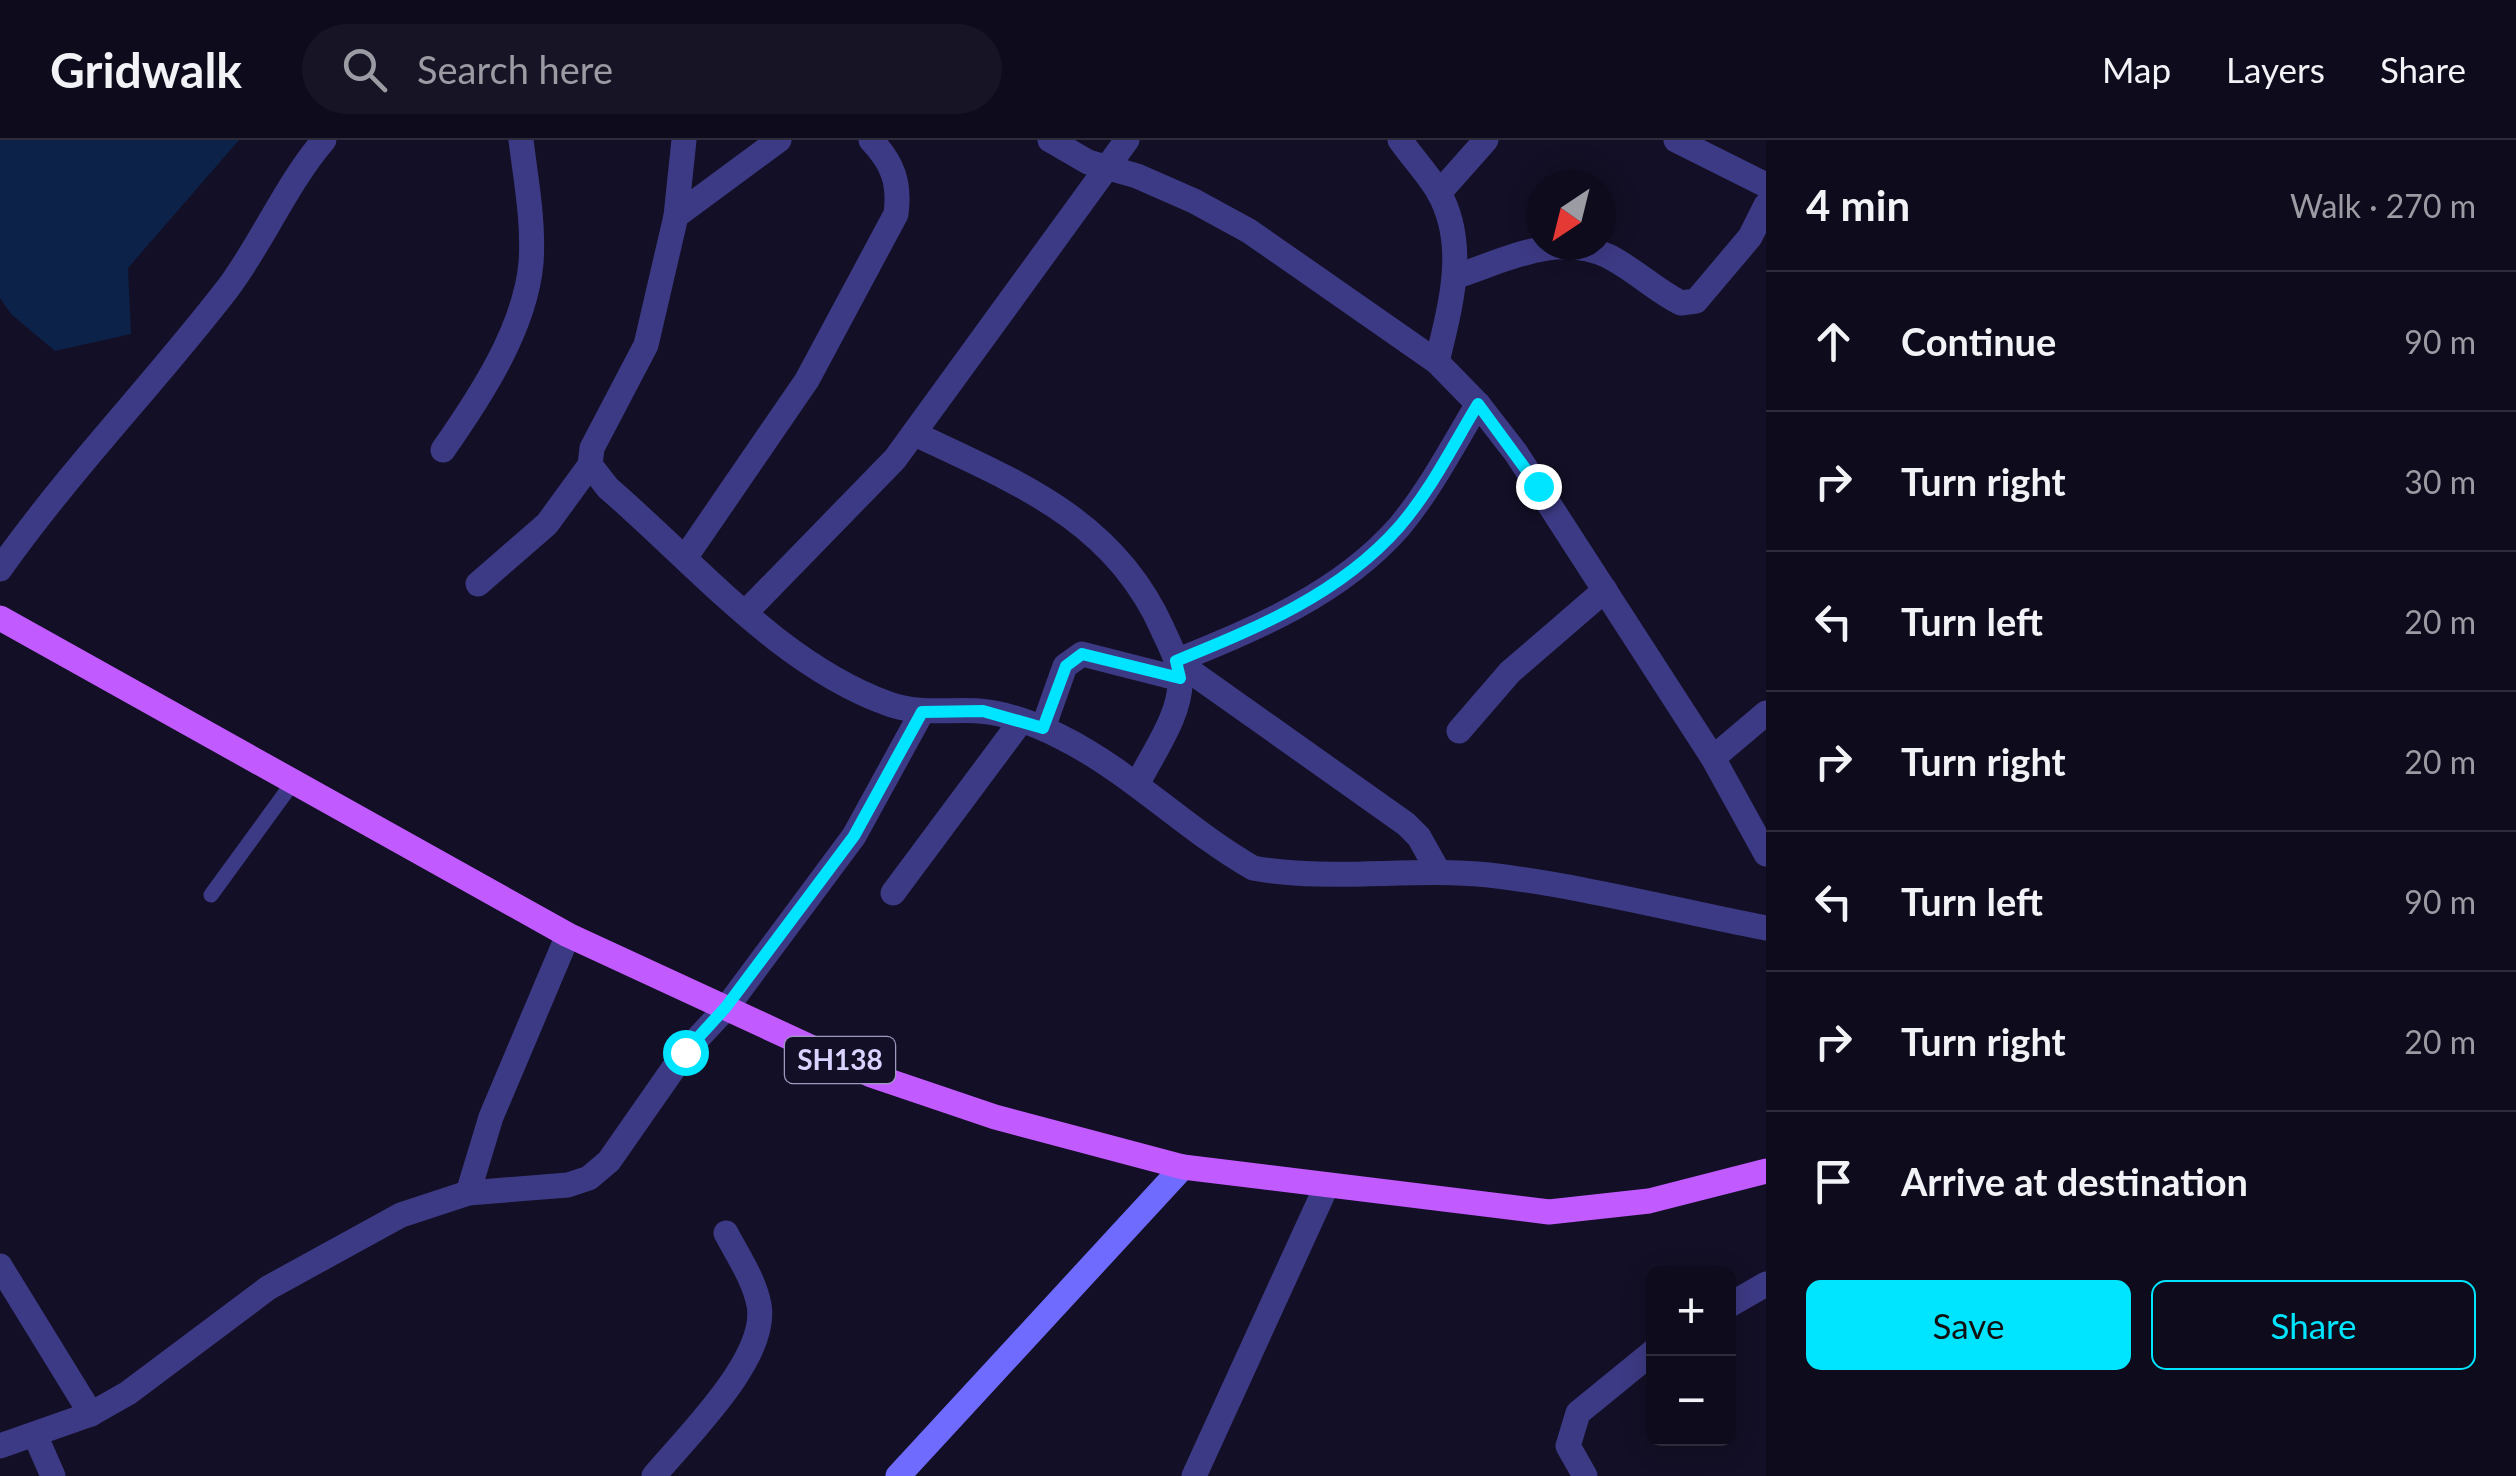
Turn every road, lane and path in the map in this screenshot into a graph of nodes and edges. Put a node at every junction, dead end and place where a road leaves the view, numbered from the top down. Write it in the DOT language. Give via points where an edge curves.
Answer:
graph roads {
  1 [pos="324,140"];
  2 [pos="521,140"];
  3 [pos="684,140"];
  4 [pos="779,140"];
  5 [pos="871,140"];
  6 [pos="1050,140"];
  7 [pos="1127,140"];
  8 [pos="1400,140"];
  9 [pos="1486,140"];
  10 [pos="1676,140"];
  11 [pos="1109,167"];
  12 [pos="1766,185"];
  13 [pos="1439,192"];
  14 [pos="1766,205"];
  15 [pos="676,216"];
  16 [pos="1457,276"];
  17 [pos="1437,362"];
  18 [pos="1478,404"];
  19 [pos="915,434"];
  20 [pos="443,450"];
  21 [pos="590,465"];
  22 [pos="687,555"];
  23 [pos="0,569"];
  24 [pos="478,584"];
  25 [pos="1604,590"];
  26 [pos="745,613"];
  27 [pos="0,618"];
  28 [pos="1178,670"];
  29 [pos="922,712"];
  30 [pos="1766,713"];
  31 [pos="1032,725"];
  32 [pos="1459,731"];
  33 [pos="1713,758"];
  34 [pos="294,781"];
  35 [pos="1137,785"];
  36 [pos="1766,854"];
  37 [pos="1438,872"];
  38 [pos="893,893"];
  39 [pos="211,896"];
  40 [pos="1766,928"];
  41 [pos="568,935"];
  42 [pos="726,1007"];
  43 [pos="1183,1166"];
  44 [pos="1766,1171"];
  45 [pos="1327,1184"];
  46 [pos="468,1193"];
  47 [pos="726,1233"];
  48 [pos="0,1266"];
  49 [pos="1766,1284"];
  50 [pos="1736,1301"];
  51 [pos="1648,1356"];
  52 [pos="90,1414"];
  53 [pos="35,1435"];
  54 [pos="0,1446"];
  55 [pos="53,1476"];
  56 [pos="654,1476"];
  57 [pos="898,1476"];
  58 [pos="1194,1476"];
  59 [pos="1585,1476"];
  1 -- 23 [label="street" via="238,274 58,488"];
  2 -- 20 [label="street" via="530,267 494,370"];
  3 -- 15 [label="street"];
  4 -- 15 [label="street"];
  5 -- 22 [label="street" via="894,171 896,214 807,380"];
  6 -- 11 [label="street"];
  7 -- 11 [label="street"];
  8 -- 13 [label="street"];
  9 -- 13 [label="street"];
  10 -- 12 [label="street"];
  11 -- 17 [label="street" via="1194,200 1249,231"];
  11 -- 19 [label="street"];
  13 -- 16 [label="street"];
  14 -- 16 [label="street" via="1750,237 1696,301 1680,303 1605,255 1578,246 1526,252"];
  15 -- 21 [label="street" via="646,345 592,448"];
  16 -- 17 [label="street"];
  17 -- 18 [label="street"];
  18 -- 25 [label="street"];
  18 -- 28 [label="street" via="1425,492 1357,566"];
  19 -- 26 [label="street"];
  19 -- 28 [label="street" via="999,474 1092,532 1130,569"];
  21 -- 22 [label="street"];
  21 -- 24 [label="street" via="547,524"];
  22 -- 26 [label="street"];
  25 -- 32 [label="street" via="1510,672"];
  25 -- 33 [label="street"];
  26 -- 29 [label="street" via="845,686"];
  27 -- 34 [label="main road, SH138"];
  28 -- 31 [label="street" via="1082,654 1066,666"];
  28 -- 35 [label="street" via="1172,714"];
  28 -- 37 [label="street" via="1406,824"];
  29 -- 31 [label="street" via="983,711"];
  29 -- 42 [label="street" via="854,836"];
  30 -- 33 [label="street"];
  31 -- 35 [label="street"];
  31 -- 38 [label="street"];
  33 -- 36 [label="street"];
  34 -- 39 [label="lane"];
  34 -- 41 [label="main road, SH138"];
  35 -- 37 [label="street" via="1253,868 1285,874"];
  37 -- 40 [label="street" via="1545,884"];
  41 -- 42 [label="main road, SH138"];
  41 -- 46 [label="street" via="491,1118"];
  42 -- 43 [label="main road, SH138" via="871,1075 996,1118"];
  42 -- 46 [label="street" via="685,1052 610,1160 589,1178"];
  43 -- 45 [label="main road, SH138"];
  43 -- 57 [label="main road"];
  44 -- 45 [label="main road, SH138" via="1650,1201 1549,1212"];
  45 -- 58 [label="street"];
  46 -- 52 [label="street" via="401,1215 325,1254"];
  47 -- 56 [label="street" via="760,1308 751,1344 732,1383"];
  48 -- 52 [label="street"];
  49 -- 50 [label="street"];
  51 -- 59 [label="street" via="1578,1413 1568,1446"];
  52 -- 53 [label="street"];
  53 -- 54 [label="street"];
  53 -- 55 [label="street"];
}
